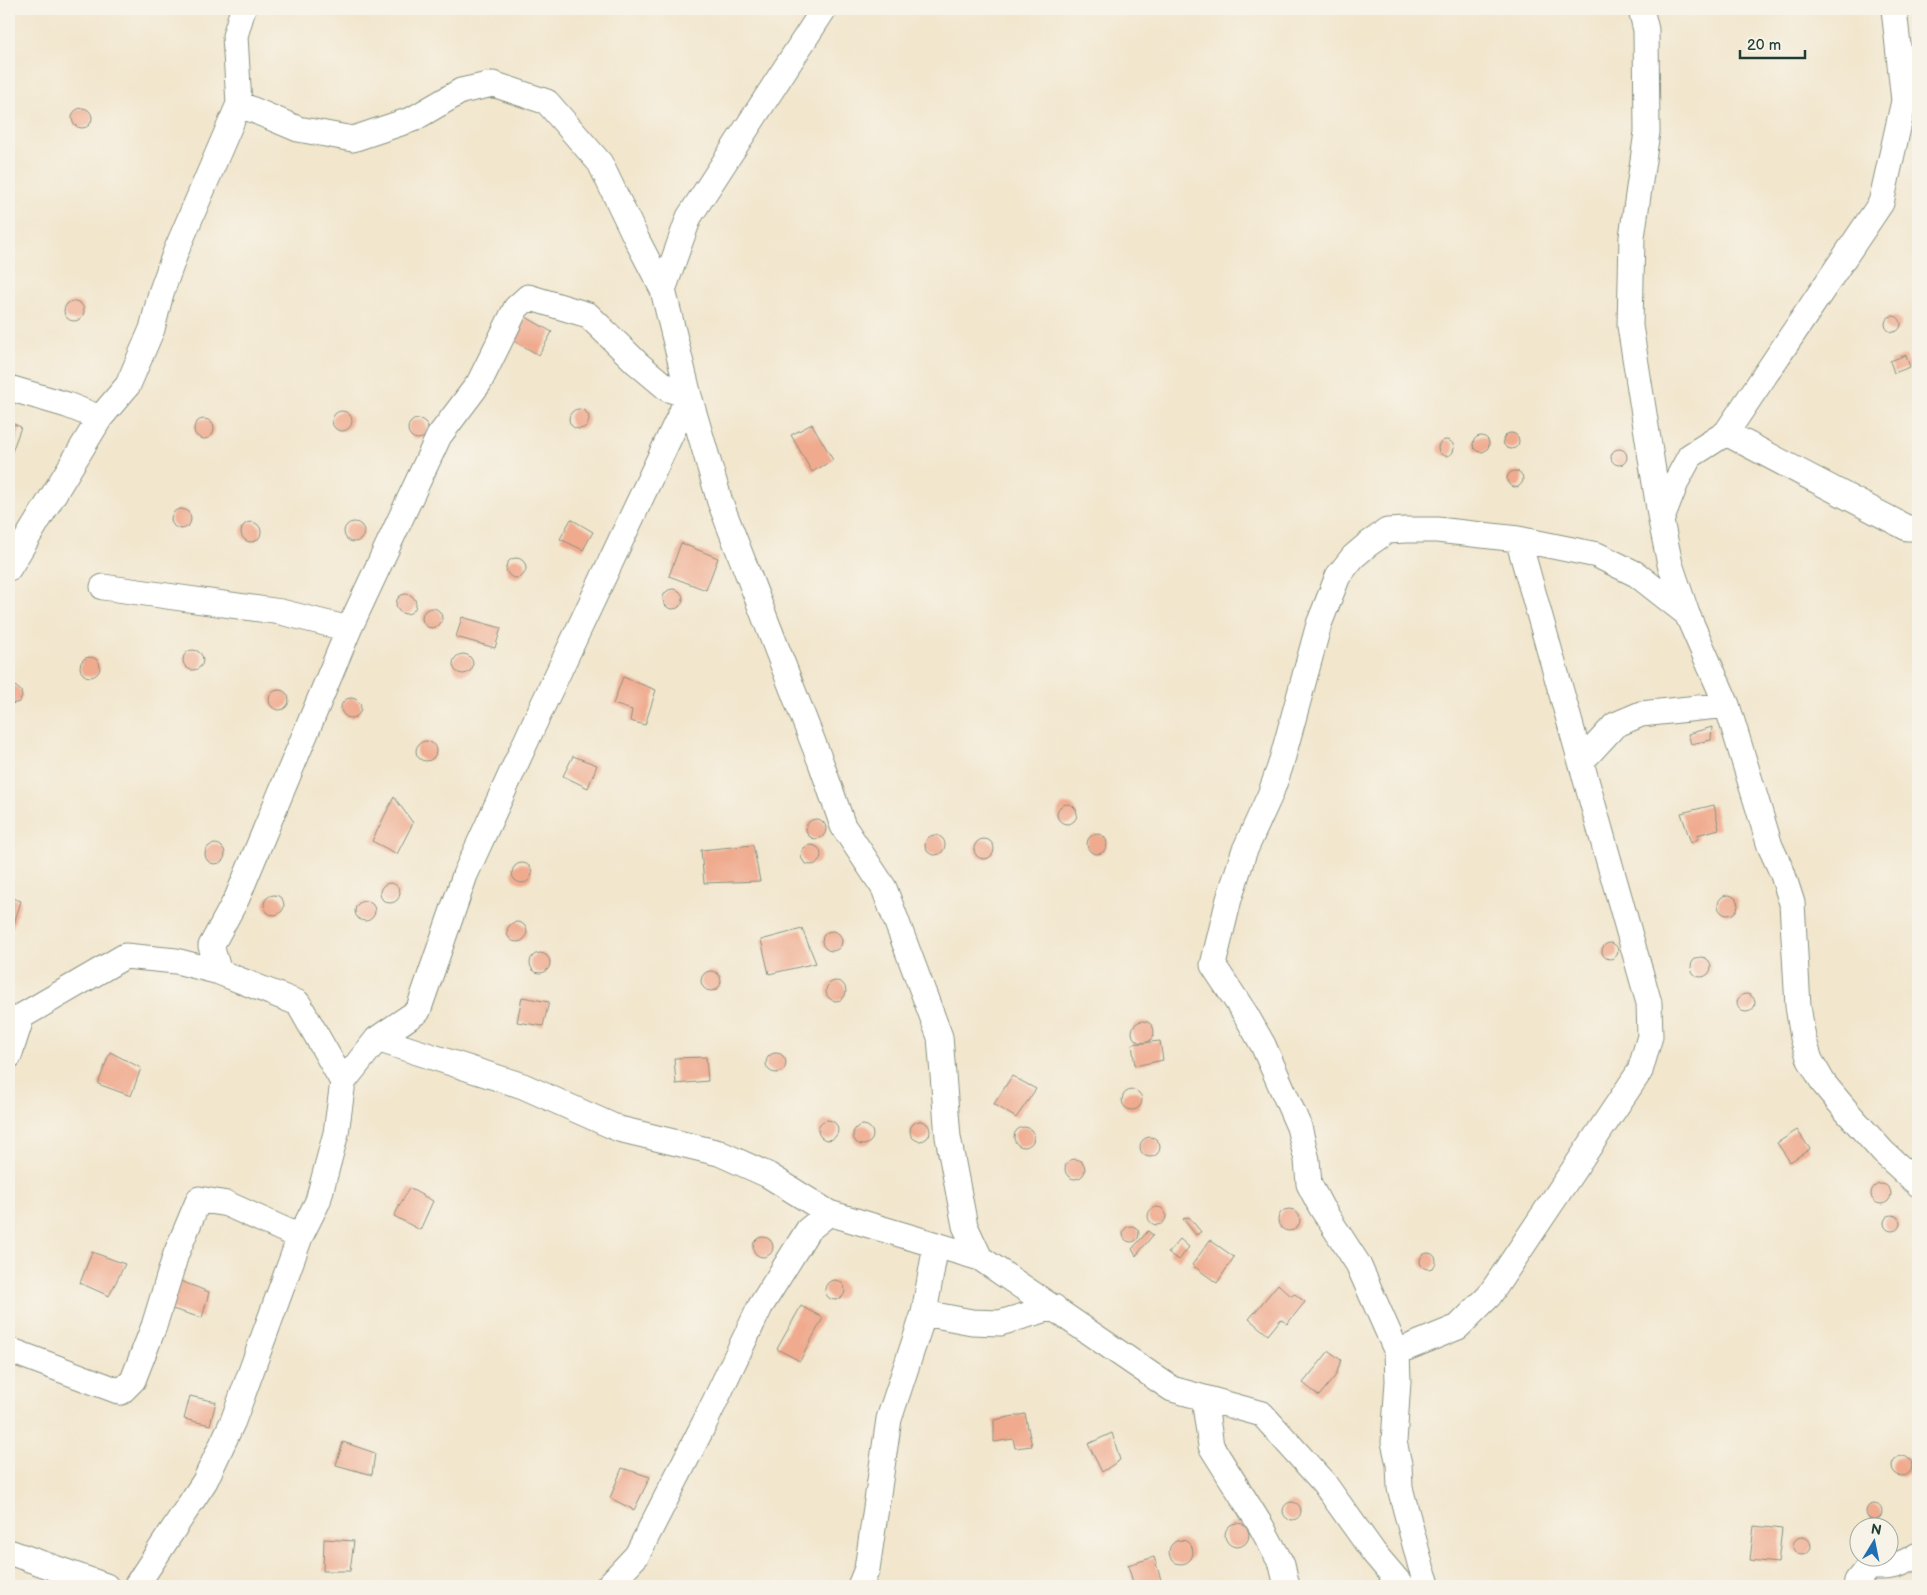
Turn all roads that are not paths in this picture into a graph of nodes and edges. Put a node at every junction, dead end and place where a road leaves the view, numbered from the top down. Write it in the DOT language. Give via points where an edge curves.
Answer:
graph roads {
  1 [pos="243,9"];
  2 [pos="824,9"];
  3 [pos="1641,9"];
  4 [pos="1894,9"];
  5 [pos="239,104"];
  6 [pos="663,290"];
  7 [pos="9,388"];
  8 [pos="689,396"];
  9 [pos="100,418"];
  10 [pos="1726,433"];
  11 [pos="1661,521"];
  12 [pos="1918,528"];
  13 [pos="1518,539"];
  14 [pos="9,568"];
  15 [pos="103,587"];
  16 [pos="1687,614"];
  17 [pos="349,629"];
  18 [pos="1728,705"];
  19 [pos="1582,762"];
  20 [pos="218,972"];
  21 [pos="376,1039"];
  22 [pos="9,1056"];
  23 [pos="343,1082"];
  24 [pos="1918,1184"];
  25 [pos="829,1213"];
  26 [pos="300,1237"];
  27 [pos="936,1245"];
  28 [pos="980,1258"];
  29 [pos="1054,1307"];
  30 [pos="924,1313"];
  31 [pos="9,1350"];
  32 [pos="1397,1352"];
  33 [pos="1204,1398"];
  34 [pos="9,1552"];
  35 [pos="1918,1554"];
  36 [pos="106,1586"];
  37 [pos="136,1586"];
  38 [pos="608,1586"];
  39 [pos="860,1586"];
  40 [pos="1287,1586"];
  41 [pos="1402,1586"];
  42 [pos="1428,1586"];
  43 [pos="1856,1586"];
  1 -- 5 [label="street" via="235,36"];
  2 -- 6 [label="street" via="689,217"];
  3 -- 11 [label="street" via="1646,30 1647,132 1632,237 1630,326"];
  4 -- 10 [label="street" via="1904,101 1881,203"];
  5 -- 6 [label="street" via="298,129 353,139 412,119 461,91 493,84 547,102 600,162"];
  5 -- 9 [label="street" via="176,251 152,329 128,385"];
  6 -- 8 [label="street"];
  7 -- 9 [label="street"];
  8 -- 17 [label="street" via="668,389 588,315 528,297 516,308 478,383 439,436"];
  8 -- 21 [label="street" via="465,875 418,1011"];
  8 -- 28 [label="street" via="720,502 843,826 884,888 940,1037 948,1137 965,1226"];
  9 -- 14 [label="street"];
  10 -- 11 [label="street" via="1690,456"];
  10 -- 12 [label="street" via="1907,528"];
  11 -- 16 [label="street" via="1670,564"];
  13 -- 16 [label="street" via="1597,555 1636,574"];
  13 -- 19 [label="street"];
  13 -- 32 [label="street" via="1437,530 1387,531 1353,557 1338,576 1319,624 1280,767 1244,852 1213,966 1263,1045 1300,1127 1308,1160 1308,1184 1358,1264"];
  15 -- 17 [label="street" via="281,612"];
  16 -- 18 [label="street"];
  17 -- 20 [label="street" via="236,898 211,946"];
  18 -- 19 [label="street" via="1640,714 1615,725"];
  18 -- 24 [label="street" via="1770,846 1792,904 1798,1006 1810,1060 1824,1084 1849,1114"];
  19 -- 32 [label="street" via="1650,1003 1650,1036 1640,1071 1489,1296 1458,1327"];
  20 -- 22 [label="street" via="176,961 126,956 22,1016"];
  20 -- 23 [label="street" via="298,1003"];
  21 -- 23 [label="street"];
  21 -- 25 [label="street" via="523,1086 619,1129 719,1153 768,1175"];
  23 -- 26 [label="street" via="336,1133 318,1201"];
  25 -- 27 [label="street"];
  25 -- 38 [label="street" via="808,1230 760,1307 637,1555"];
  26 -- 31 [label="street" via="227,1204 199,1198 176,1254 133,1380 121,1392"];
  26 -- 37 [label="street" via="233,1421 205,1481"];
  27 -- 28 [label="street"];
  27 -- 30 [label="street"];
  28 -- 29 [label="street"];
  29 -- 30 [label="street" via="1000,1324"];
  29 -- 33 [label="street" via="1172,1389"];
  30 -- 39 [label="street" via="889,1420 867,1569"];
  32 -- 42 [label="street" via="1394,1442 1400,1488"];
  33 -- 40 [label="street" via="1211,1446 1261,1526 1282,1565"];
  33 -- 41 [label="street" via="1262,1414 1324,1483"];
  34 -- 36 [label="street"];
  35 -- 43 [label="street" via="1901,1564 1882,1568 1869,1566 1856,1581"];
}
